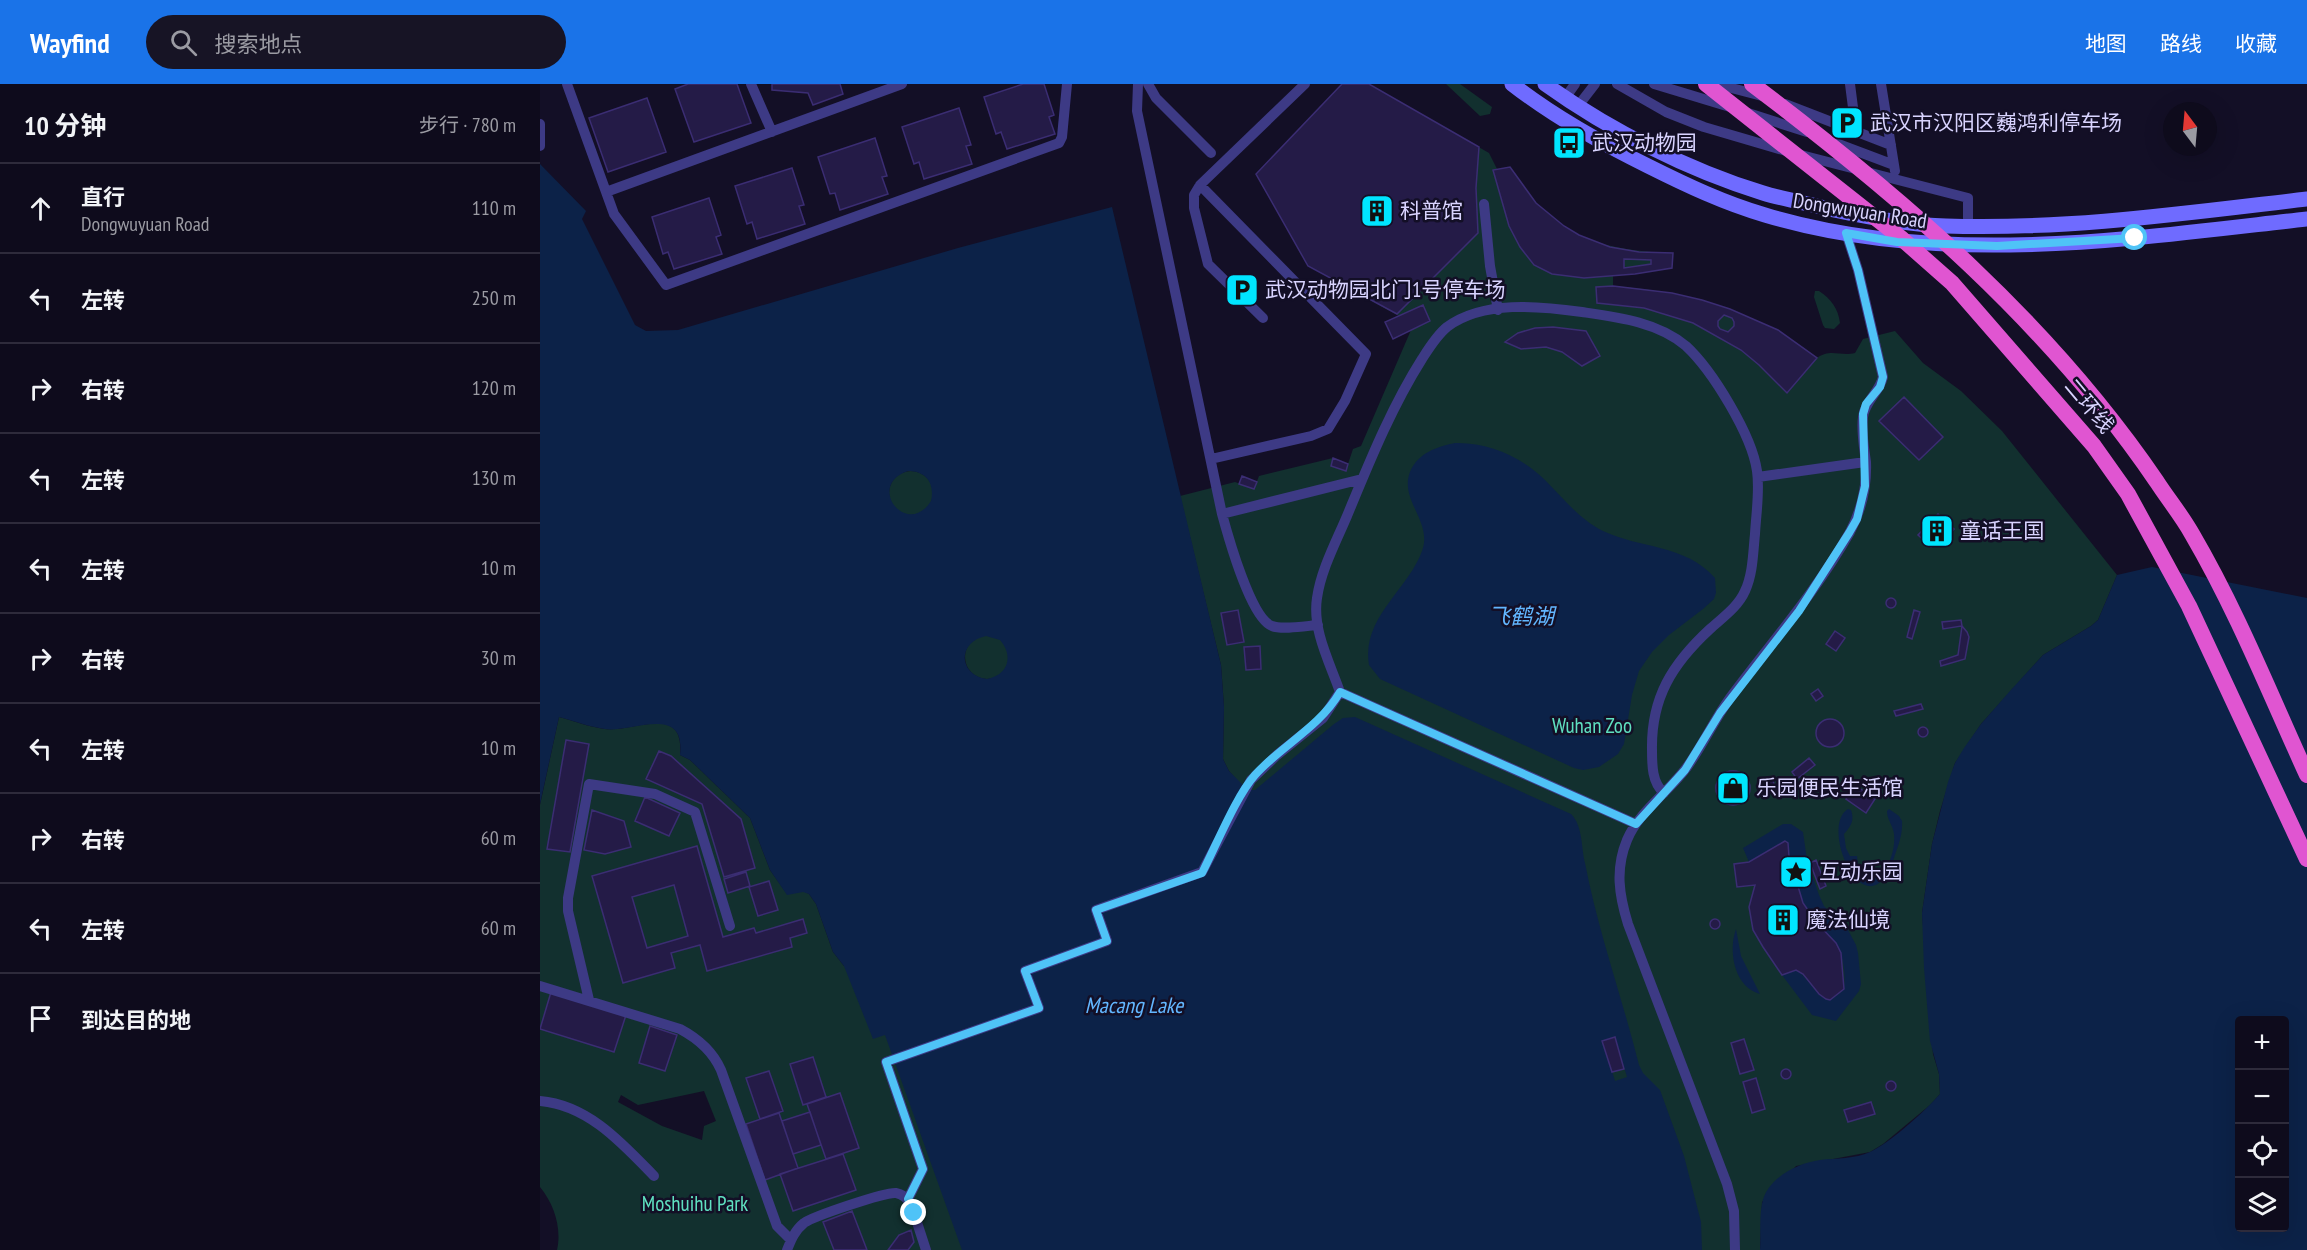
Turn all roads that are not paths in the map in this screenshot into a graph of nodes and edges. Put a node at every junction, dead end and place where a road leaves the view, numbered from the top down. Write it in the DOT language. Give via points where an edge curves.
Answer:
graph roads {
  1 [pos="567,84"];
  2 [pos="751,84"];
  3 [pos="1067,84"];
  4 [pos="1138,84"];
  5 [pos="1305,84"];
  6 [pos="1512,84"];
  7 [pos="1545,84"];
  8 [pos="1575,84"];
  9 [pos="1594,84"];
  10 [pos="1617,84"];
  11 [pos="1654,84"];
  12 [pos="1706,84"];
  13 [pos="1716,84"];
  14 [pos="1752,84"];
  15 [pos="1850,84"];
  16 [pos="1881,84"];
  17 [pos="896,85"];
  18 [pos="1148,87"];
  19 [pos="1571,102"];
  20 [pos="540,124"];
  21 [pos="1856,131"];
  22 [pos="772,132"];
  23 [pos="1891,145"];
  24 [pos="540,146"];
  25 [pos="1211,153"];
  26 [pos="1894,165"];
  27 [pos="1897,180"];
  28 [pos="1200,185"];
  29 [pos="606,192"];
  30 [pos="2307,199"];
  31 [pos="1484,204"];
  32 [pos="2307,219"];
  33 [pos="1968,227"];
  34 [pos="1846,233"];
  35 [pos="1498,310"];
  36 [pos="1263,318"];
  37 [pos="1211,459"];
  38 [pos="1866,462"];
  39 [pos="1758,477"];
  40 [pos="1362,479"];
  41 [pos="1222,514"];
  42 [pos="1318,626"];
  43 [pos="1340,692"];
  44 [pos="2307,775"];
  45 [pos="1664,793"];
  46 [pos="1636,824"];
  47 [pos="2307,859"];
  48 [pos="730,926"];
  49 [pos="540,986"];
  50 [pos="590,1000"];
  51 [pos="540,1101"];
  52 [pos="654,1176"];
  53 [pos="908,1199"];
  54 [pos="789,1245"];
  55 [pos="926,1250"];
  56 [pos="1735,1250"];
  1 -- 29 [label="lane"];
  2 -- 22 [label="lane"];
  3 -- 29 [label="lane" via="1059,143 672,284 663,282 614,214"];
  4 -- 37 [label="lane" via="1137,111"];
  5 -- 28 [label="lane"];
  6 -- 34 [label="main road, Dongwuyuan Road" via="1600,141 1705,194 1766,216"];
  7 -- 19 [label="main road, Dongwuyuan Road"];
  8 -- 19 [label="lane"];
  9 -- 19 [label="lane"];
  10 -- 27 [label="lane" via="1704,128"];
  11 -- 26 [label="lane" via="1800,129"];
  12 -- 47 [label="highway, 二环线, bridge" via="1953,283 2094,446 2128,494 2189,606"];
  13 -- 21 [label="lane" via="1759,95"];
  14 -- 44 [label="highway, 二环线, bridge" via="1940,236 1988,280 2094,396 2192,533"];
  15 -- 21 [label="lane"];
  16 -- 23 [label="lane"];
  17 -- 22 [label="lane"];
  18 -- 25 [label="lane"];
  19 -- 33 [label="main road, Dongwuyuan Road" via="1634,138 1763,193 1889,222"];
  20 -- 24 [label="lane"];
  21 -- 23 [label="lane"];
  22 -- 29 [label="lane"];
  23 -- 26 [label="lane"];
  26 -- 27 [label="lane"];
  27 -- 33 [label="lane" via="1968,198"];
  28 -- 36 [label="lane" via="1194,195 1194,208 1208,264"];
  28 -- 37 [label="lane" via="1366,354 1328,429"];
  30 -- 33 [label="main road, Dongwuyuan Road" via="2074,224"];
  31 -- 35 [label="lane"];
  32 -- 34 [label="main road, Dongwuyuan Road" via="2135,238 1997,246 1897,242"];
  34 -- 38 [label="lane" via="1883,374 1880,387 1863,414"];
  35 -- 39 [label="lane" via="1534,307 1602,315 1644,324 1683,344 1734,414 1753,453"];
  35 -- 40 [label="lane" via="1468,316 1438,336 1410,379"];
  37 -- 41 [label="lane"];
  38 -- 39 [label="lane"];
  38 -- 45 [label="lane" via="1863,494 1849,533 1799,611 1731,697 1690,762"];
  39 -- 45 [label="lane" via="1753,554 1744,594 1684,654 1658,700 1652,757 1655,782"];
  40 -- 41 [label="lane"];
  40 -- 42 [label="lane" via="1317,597"];
  41 -- 42 [label="lane" via="1237,567 1265,622 1277,627"];
  42 -- 43 [label="lane"];
  43 -- 46 [label="lane"];
  43 -- 53 [label="lane" via="1323,718 1255,775 1202,873 1096,910 1107,941 1025,971 1039,1008 886,1062 923,1169"];
  45 -- 46 [label="lane"];
  46 -- 56 [label="lane" via="1620,860 1620,895 1636,947 1727,1184 1734,1210"];
  48 -- 50 [label="lane" via="695,812 655,794 589,784 568,911"];
  49 -- 50 [label="lane"];
  50 -- 54 [label="lane" via="680,1029 712,1055 721,1070 777,1226"];
  51 -- 52 [label="lane" via="565,1104 585,1115"];
  53 -- 54 [label="lane" via="890,1194 813,1218 802,1225"];
  53 -- 55 [label="lane"];
}
